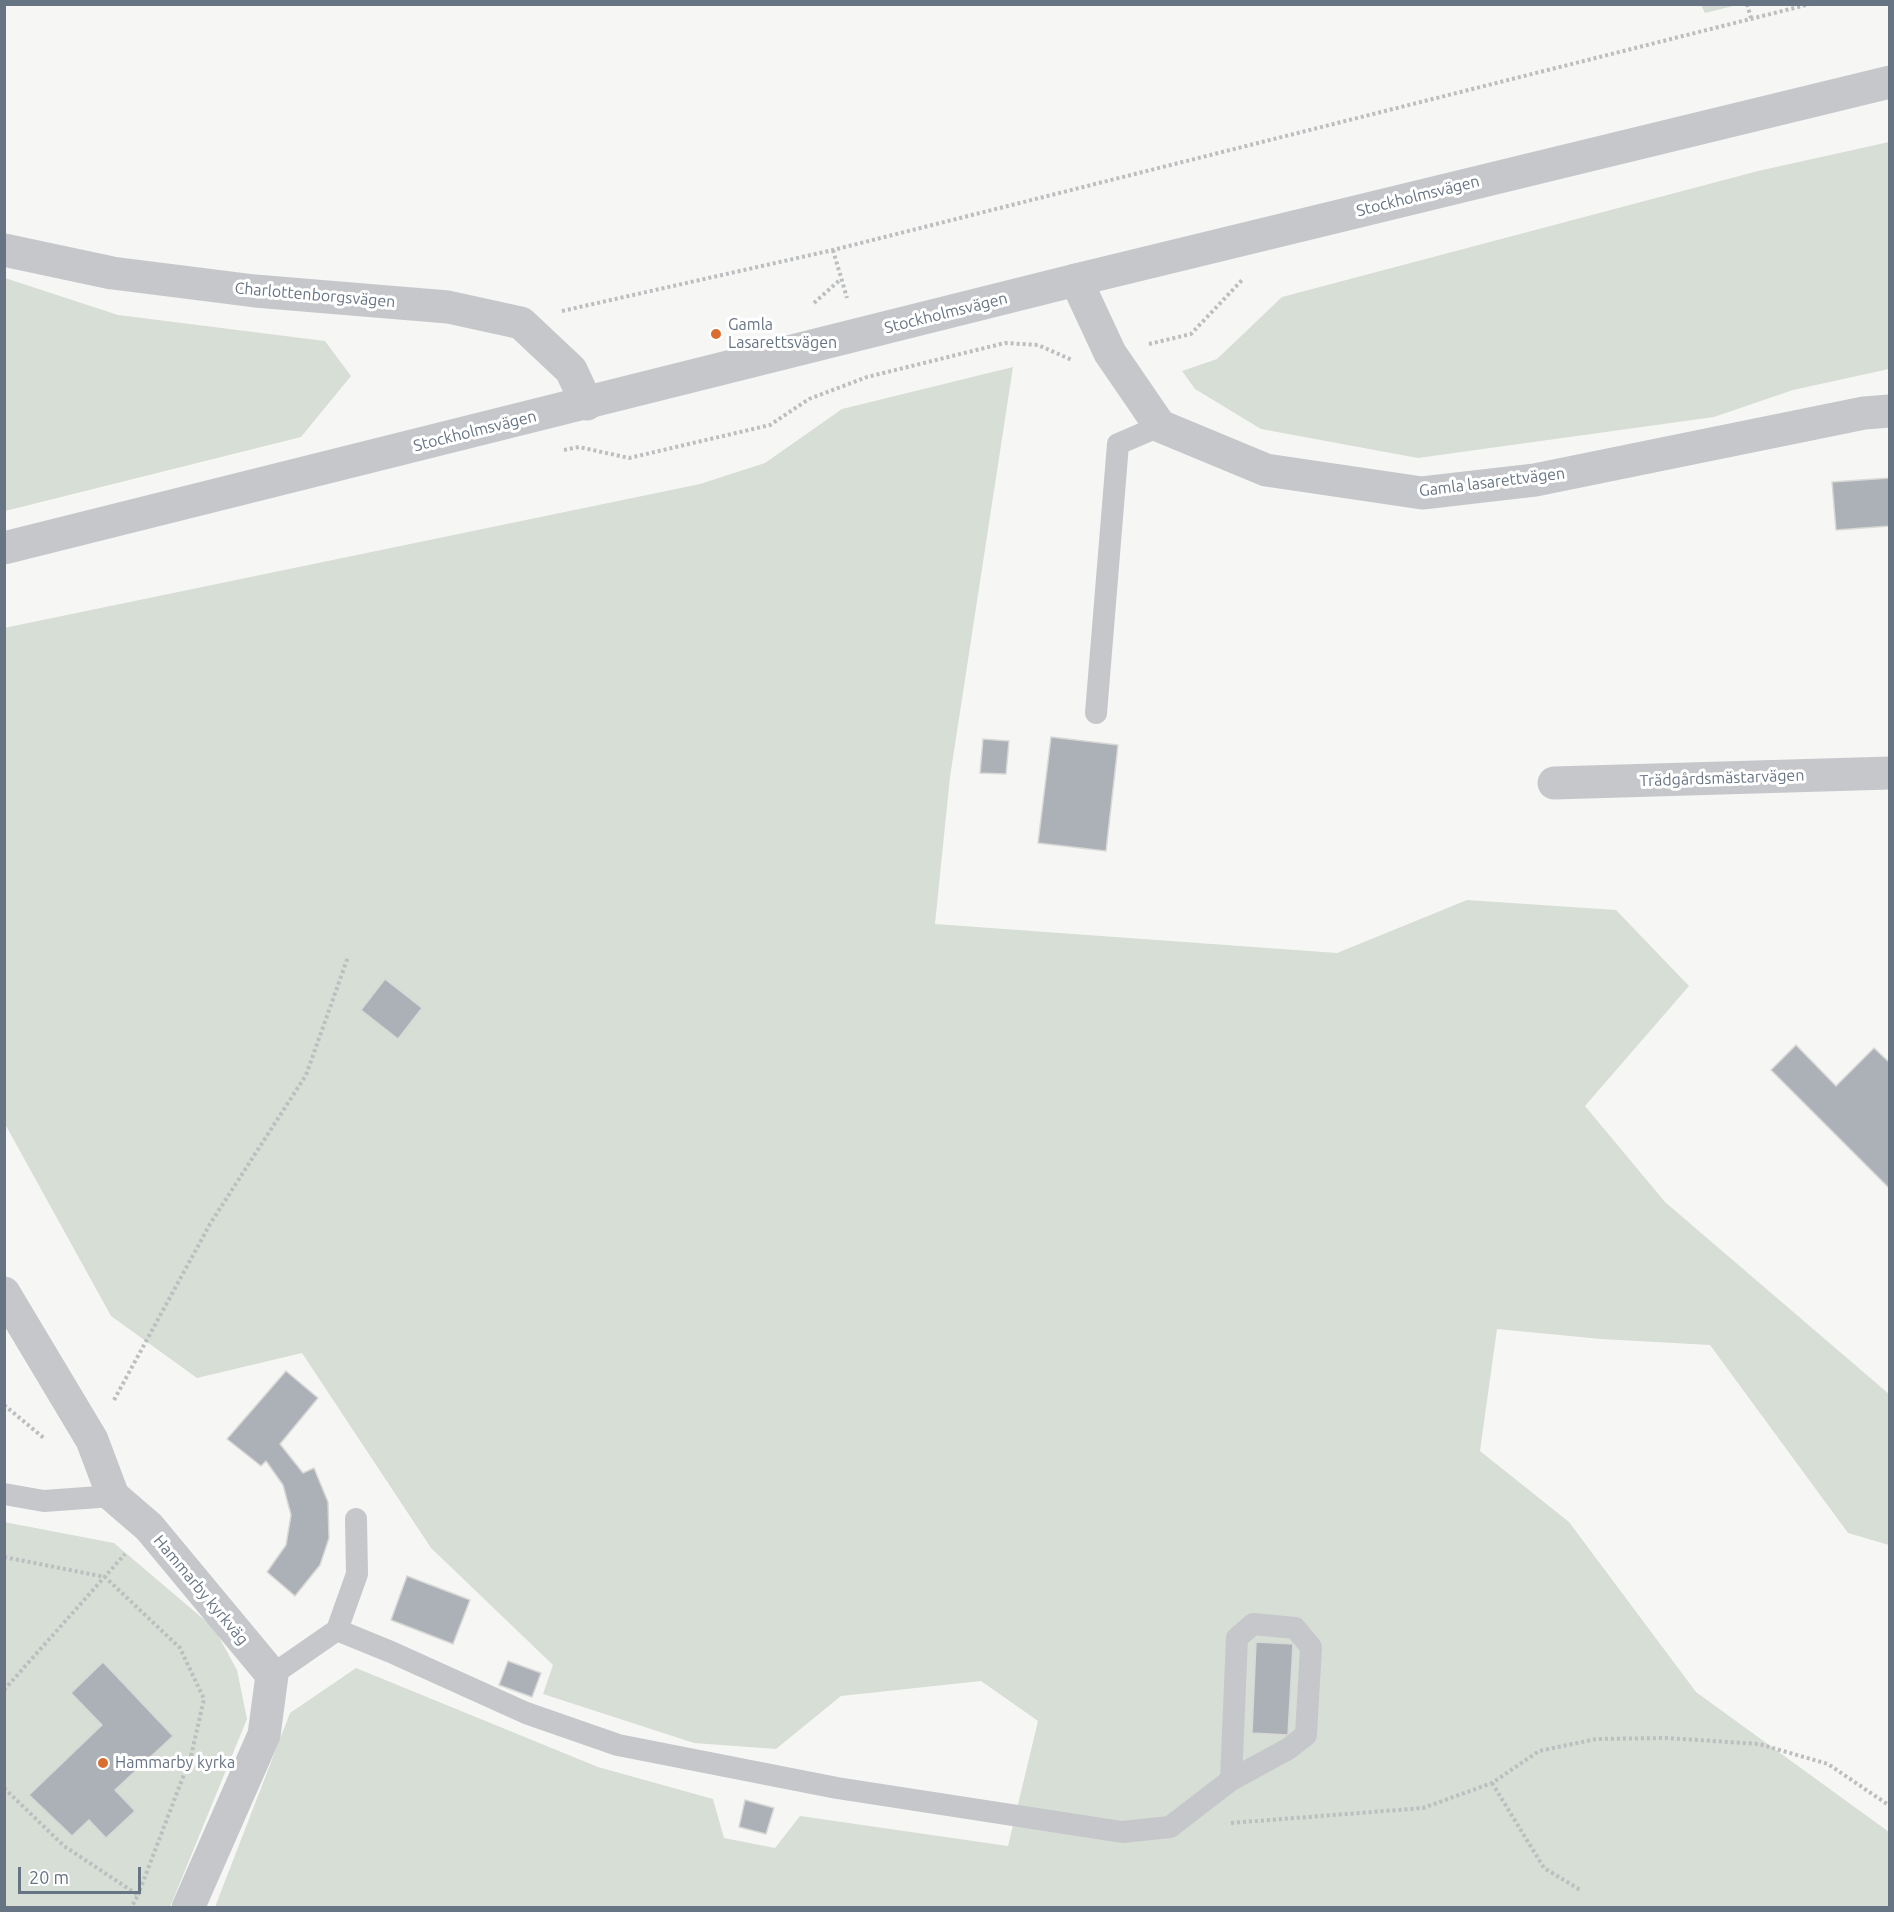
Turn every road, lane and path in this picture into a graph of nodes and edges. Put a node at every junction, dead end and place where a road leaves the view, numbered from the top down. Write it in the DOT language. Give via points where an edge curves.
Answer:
graph roads {
  1 [pos="1747,4"];
  2 [pos="1810,4"];
  3 [pos="1751,18"];
  4 [pos="1890,82"];
  5 [pos="4,250"];
  6 [pos="842,278"];
  7 [pos="1076,280"];
  8 [pos="807,306"];
  9 [pos="521,323"];
  10 [pos="1110,353"];
  11 [pos="587,404"];
  12 [pos="1890,411"];
  13 [pos="1160,426"];
  14 [pos="556,452"];
  15 [pos="4,548"];
  16 [pos="1096,713"];
  17 [pos="1890,773"];
  18 [pos="1554,783"];
  19 [pos="348,957"];
  20 [pos="4,1293"];
  21 [pos="92,1440"];
  22 [pos="4,1494"];
  23 [pos="113,1496"];
  24 [pos="356,1519"];
  25 [pos="149,1527"];
  26 [pos="4,1557"];
  27 [pos="105,1577"];
  28 [pos="337,1630"];
  29 [pos="272,1675"];
  30 [pos="4,1690"];
  31 [pos="1231,1780"];
  32 [pos="1492,1783"];
  33 [pos="4,1788"];
  34 [pos="1890,1806"];
  35 [pos="1227,1823"];
  36 [pos="1582,1891"];
  37 [pos="138,1895"];
  38 [pos="131,1908"];
  39 [pos="188,1908"];
  1 -- 3 [label="path"];
  2 -- 3 [label="path"];
  3 -- 9 [label="path" via="833,250 599,301"];
  4 -- 7 [label="street, Stockholmsvägen"];
  5 -- 9 [label="street, Charlottenborgsvägen" via="112,273 255,291 448,307"];
  6 -- 8 [label="path" via="818,302"];
  7 -- 10 [label="street"];
  7 -- 11 [label="street, Stockholmsvägen"];
  9 -- 11 [label="street" via="571,370"];
  10 -- 13 [label="street"];
  10 -- 14 [label="path" via="1073,361 1038,345 1005,343 867,377 809,399 770,425 629,458 579,447"];
  11 -- 15 [label="street, Stockholmsvägen"];
  12 -- 13 [label="street, Gamla lasarettvägen" via="1535,480 1422,493 1266,470"];
  13 -- 16 [label="lane" via="1118,444"];
  17 -- 18 [label="street, Trädgårdsmästarvägen"];
  19 -- 21 [label="path" via="306,1075 210,1224"];
  20 -- 21 [label="street, Hammarby kyrkväg"];
  21 -- 23 [label="street, Hammarby kyrkväg"];
  22 -- 23 [label="lane" via="44,1501"];
  23 -- 25 [label="street, Hammarby kyrkväg"];
  24 -- 28 [label="lane" via="357,1574"];
  25 -- 27 [label="path"];
  25 -- 29 [label="street, Hammarby kyrkväg"];
  26 -- 27 [label="path"];
  27 -- 30 [label="path"];
  27 -- 37 [label="path" via="180,1648 204,1699 190,1756"];
  28 -- 29 [label="lane"];
  28 -- 31 [label="lane" via="526,1713 618,1745 837,1788 1122,1832 1170,1827"];
  29 -- 39 [label="street" via="264,1735"];
  31 -- 31 [label="lane" via="1306,1735 1311,1647 1295,1628 1253,1624 1237,1638"];
  32 -- 34 [label="path" via="1539,1751 1596,1738 1667,1738 1760,1744 1828,1764"];
  32 -- 35 [label="path" via="1423,1808"];
  32 -- 36 [label="path" via="1544,1868"];
  33 -- 37 [label="path" via="64,1846"];
  37 -- 38 [label="path"];
}
